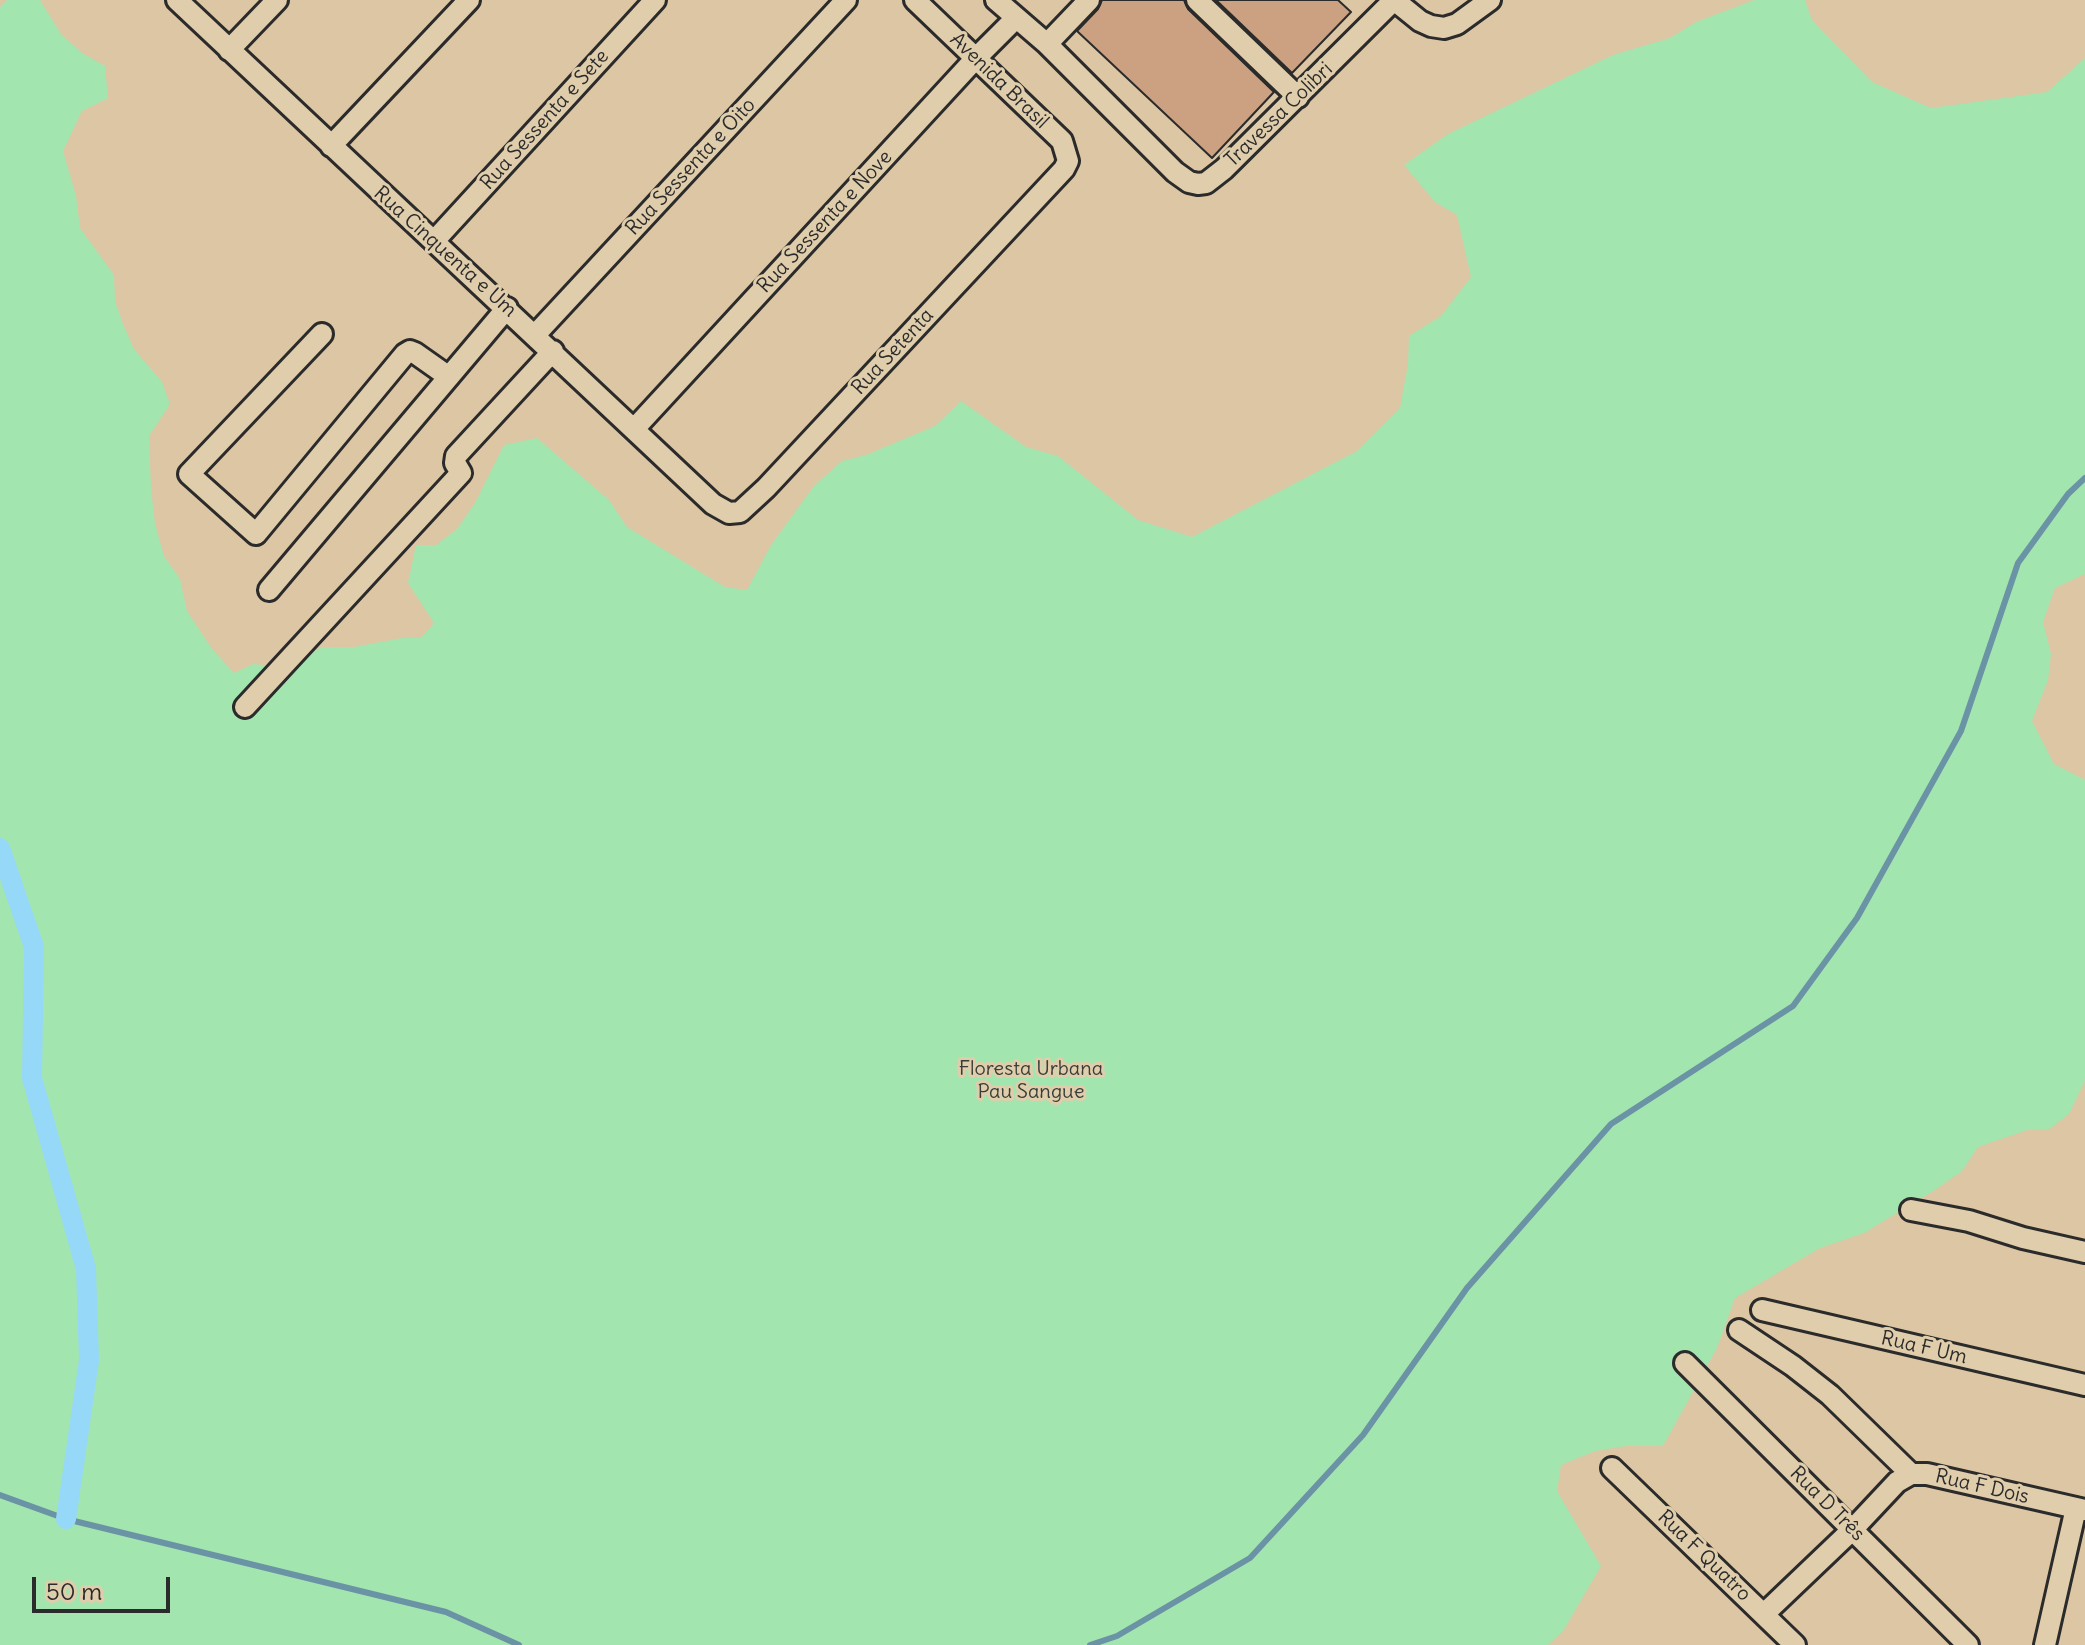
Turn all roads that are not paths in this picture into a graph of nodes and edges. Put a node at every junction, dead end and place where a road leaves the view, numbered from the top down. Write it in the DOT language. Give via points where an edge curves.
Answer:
graph roads {
  1 [pos="177,0"];
  2 [pos="277,0"];
  3 [pos="469,0"];
  4 [pos="655,0"];
  5 [pos="846,0"];
  6 [pos="915,0"];
  7 [pos="996,0"];
  8 [pos="1089,0"];
  9 [pos="1197,0"];
  10 [pos="1394,0"];
  11 [pos="1490,0"];
  12 [pos="1016,18"];
  13 [pos="1047,44"];
  14 [pos="229,50"];
  15 [pos="976,58"];
  16 [pos="1298,97"];
  17 [pos="331,146"];
  18 [pos="1064,169"];
  19 [pos="435,240"];
  20 [pos="507,308"];
  21 [pos="322,334"];
  22 [pos="535,335"];
  23 [pos="553,351"];
  24 [pos="449,377"];
  25 [pos="635,428"];
  26 [pos="713,504"];
  27 [pos="269,590"];
  28 [pos="245,707"];
  29 [pos="1911,1210"];
  30 [pos="2085,1252"];
  31 [pos="1762,1310"];
  32 [pos="1739,1330"];
  33 [pos="1685,1363"];
  34 [pos="2085,1385"];
  35 [pos="1612,1468"];
  36 [pos="1911,1474"];
  37 [pos="2080,1509"];
  38 [pos="1852,1530"];
  39 [pos="1764,1614"];
  40 [pos="1795,1645"];
  41 [pos="1968,1645"];
  42 [pos="2045,1645"];
  1 -- 14 [label="street, Rua Cinquenta e Um"];
  2 -- 14 [label="street"];
  3 -- 17 [label="street"];
  4 -- 19 [label="street, Rua Sessenta e Sete"];
  5 -- 22 [label="street, Rua Sessenta e Oito"];
  6 -- 15 [label="street, Avenida Brasil"];
  7 -- 12 [label="street, Travessa Colibri"];
  8 -- 13 [label="street"];
  9 -- 16 [label="street"];
  10 -- 11 [label="street" via="1420,21 1444,28"];
  10 -- 16 [label="street, Travessa Colibri"];
  12 -- 13 [label="street, Travessa Colibri"];
  12 -- 15 [label="street, Rua Sessenta e Nove"];
  13 -- 16 [label="street, Travessa Colibri" via="1175,172 1198,184 1224,169"];
  14 -- 17 [label="street, Rua Cinquenta e Um"];
  15 -- 18 [label="street, Avenida Brasil" via="1062,141 1068,161"];
  15 -- 25 [label="street, Rua Sessenta e Nove"];
  17 -- 19 [label="street, Rua Cinquenta e Um"];
  18 -- 26 [label="street, Rua Setenta" via="749,504 729,513"];
  19 -- 20 [label="street, Rua Cinquenta e Um"];
  20 -- 22 [label="street, Rua Cinquenta e Um"];
  20 -- 24 [label="street"];
  21 -- 24 [label="street" via="189,474 256,534 405,354 415,353"];
  22 -- 23 [label="street, Rua Cinquenta e Um"];
  23 -- 25 [label="street, Rua Cinquenta e Um"];
  23 -- 28 [label="street" via="456,456 461,473"];
  24 -- 27 [label="street"];
  25 -- 26 [label="street, Rua Cinquenta e Um"];
  29 -- 30 [label="street"];
  31 -- 34 [label="street, Rua F Um"];
  32 -- 36 [label="street" via="1830,1395"];
  33 -- 38 [label="street, Rua D Três"];
  35 -- 39 [label="street, Rua F Quatro"];
  36 -- 37 [label="street, Rua F Dois"];
  36 -- 38 [label="street, Rua F Dois"];
  37 -- 42 [label="street"];
  38 -- 39 [label="street, Rua F Dois"];
  38 -- 41 [label="street, Rua D Três"];
  39 -- 40 [label="street, Rua F Quatro"];
}
